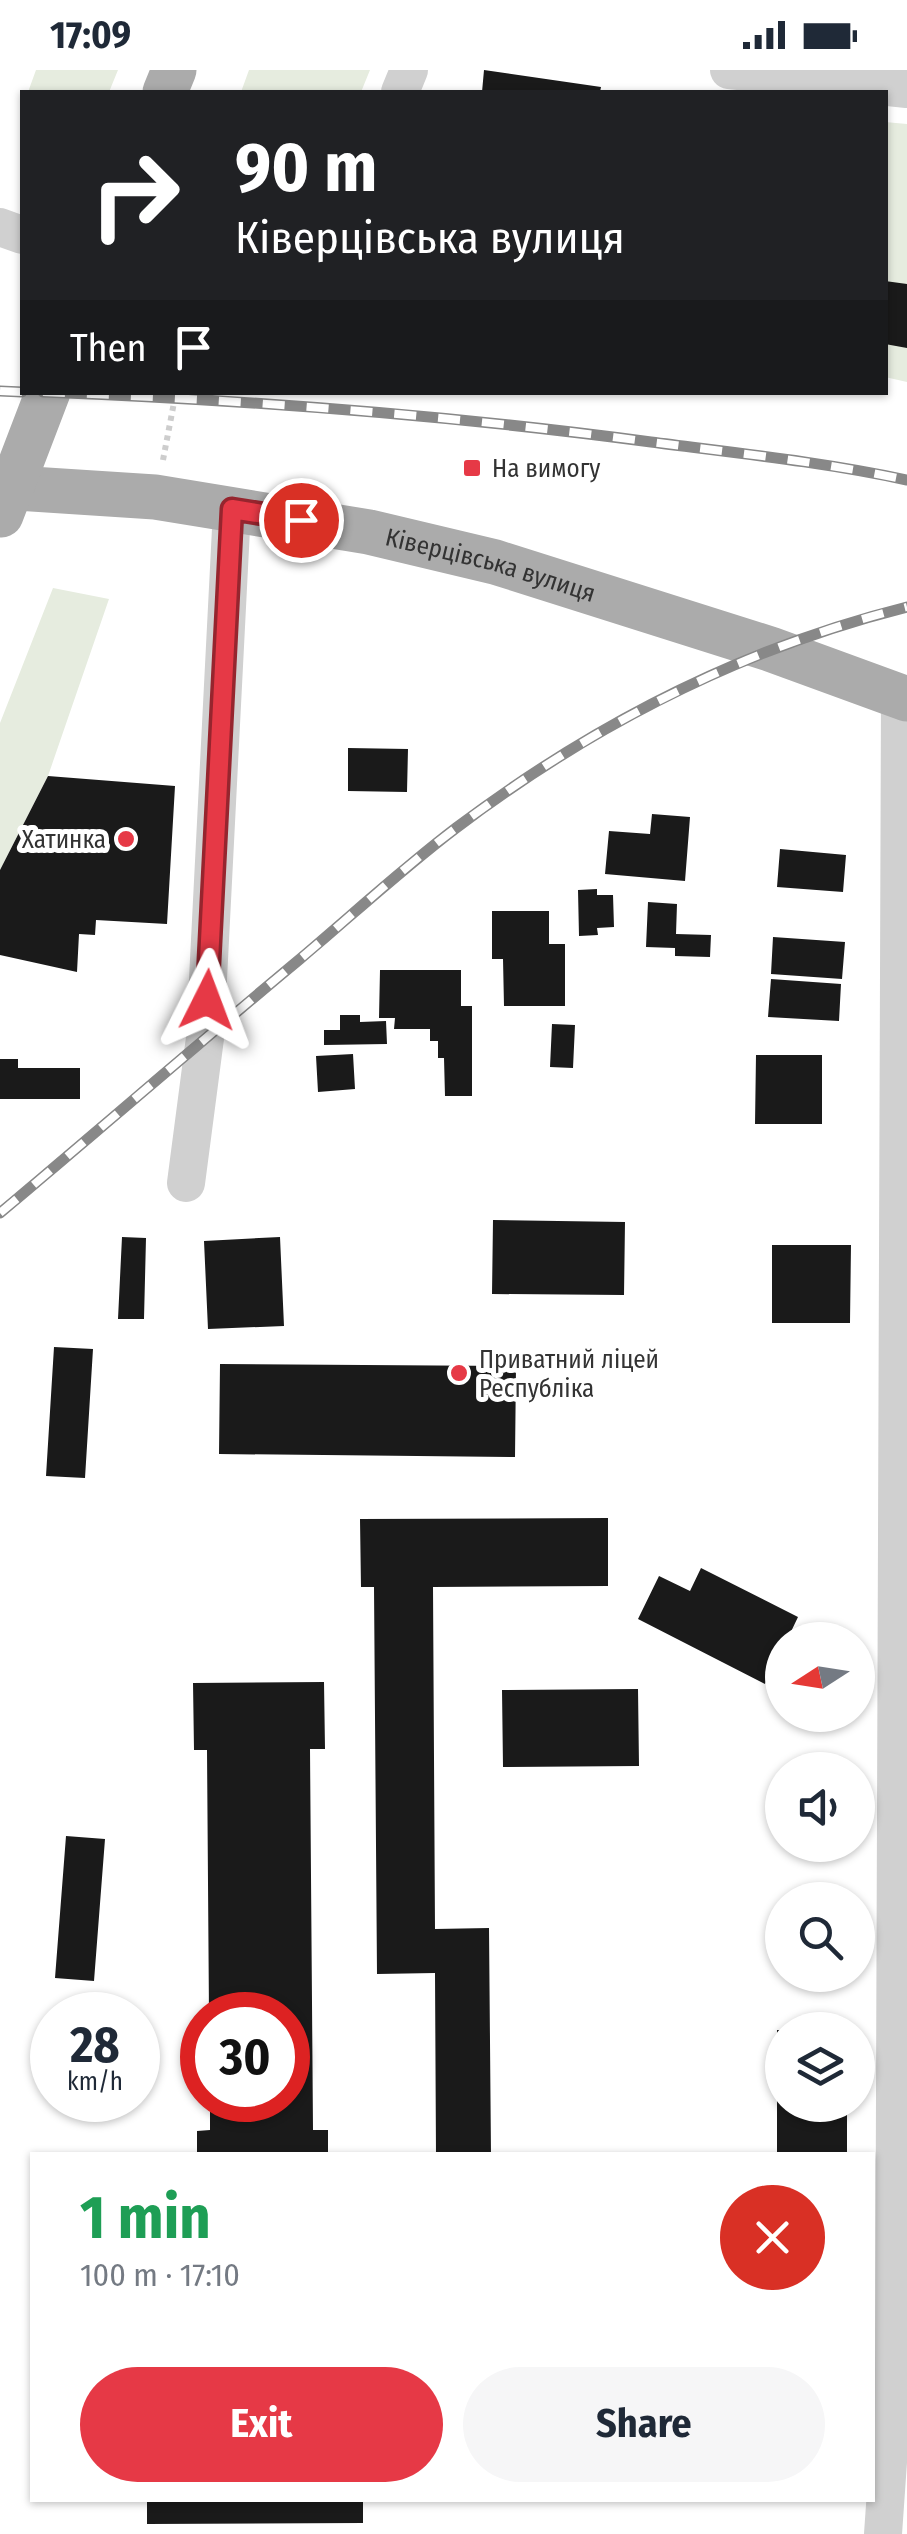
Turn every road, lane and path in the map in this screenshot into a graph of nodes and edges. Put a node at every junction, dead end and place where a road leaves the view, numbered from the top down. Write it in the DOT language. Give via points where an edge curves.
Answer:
graph roads {
  1 [pos="728,70"];
  2 [pos="907,89"];
  3 [pos="47,395"];
  4 [pos="175,395"];
  5 [pos="0,487"];
  6 [pos="155,498"];
  7 [pos="232,509"];
  8 [pos="0,516"];
  9 [pos="903,697"];
  10 [pos="186,1183"];
  11 [pos="883,2534"];
  1 -- 2 [label="street"];
  3 -- 8 [label="main road"];
  4 -- 6 [label="path"];
  5 -- 6 [label="main road, Ківерцівська вулиця"];
  6 -- 7 [label="main road, Ківерцівська вулиця"];
  7 -- 9 [label="main road, Ківерцівська вулиця" via="494,562"];
  7 -- 10 [label="street" via="205,1038"];
  9 -- 11 [label="street" via="894,2376"];
}
